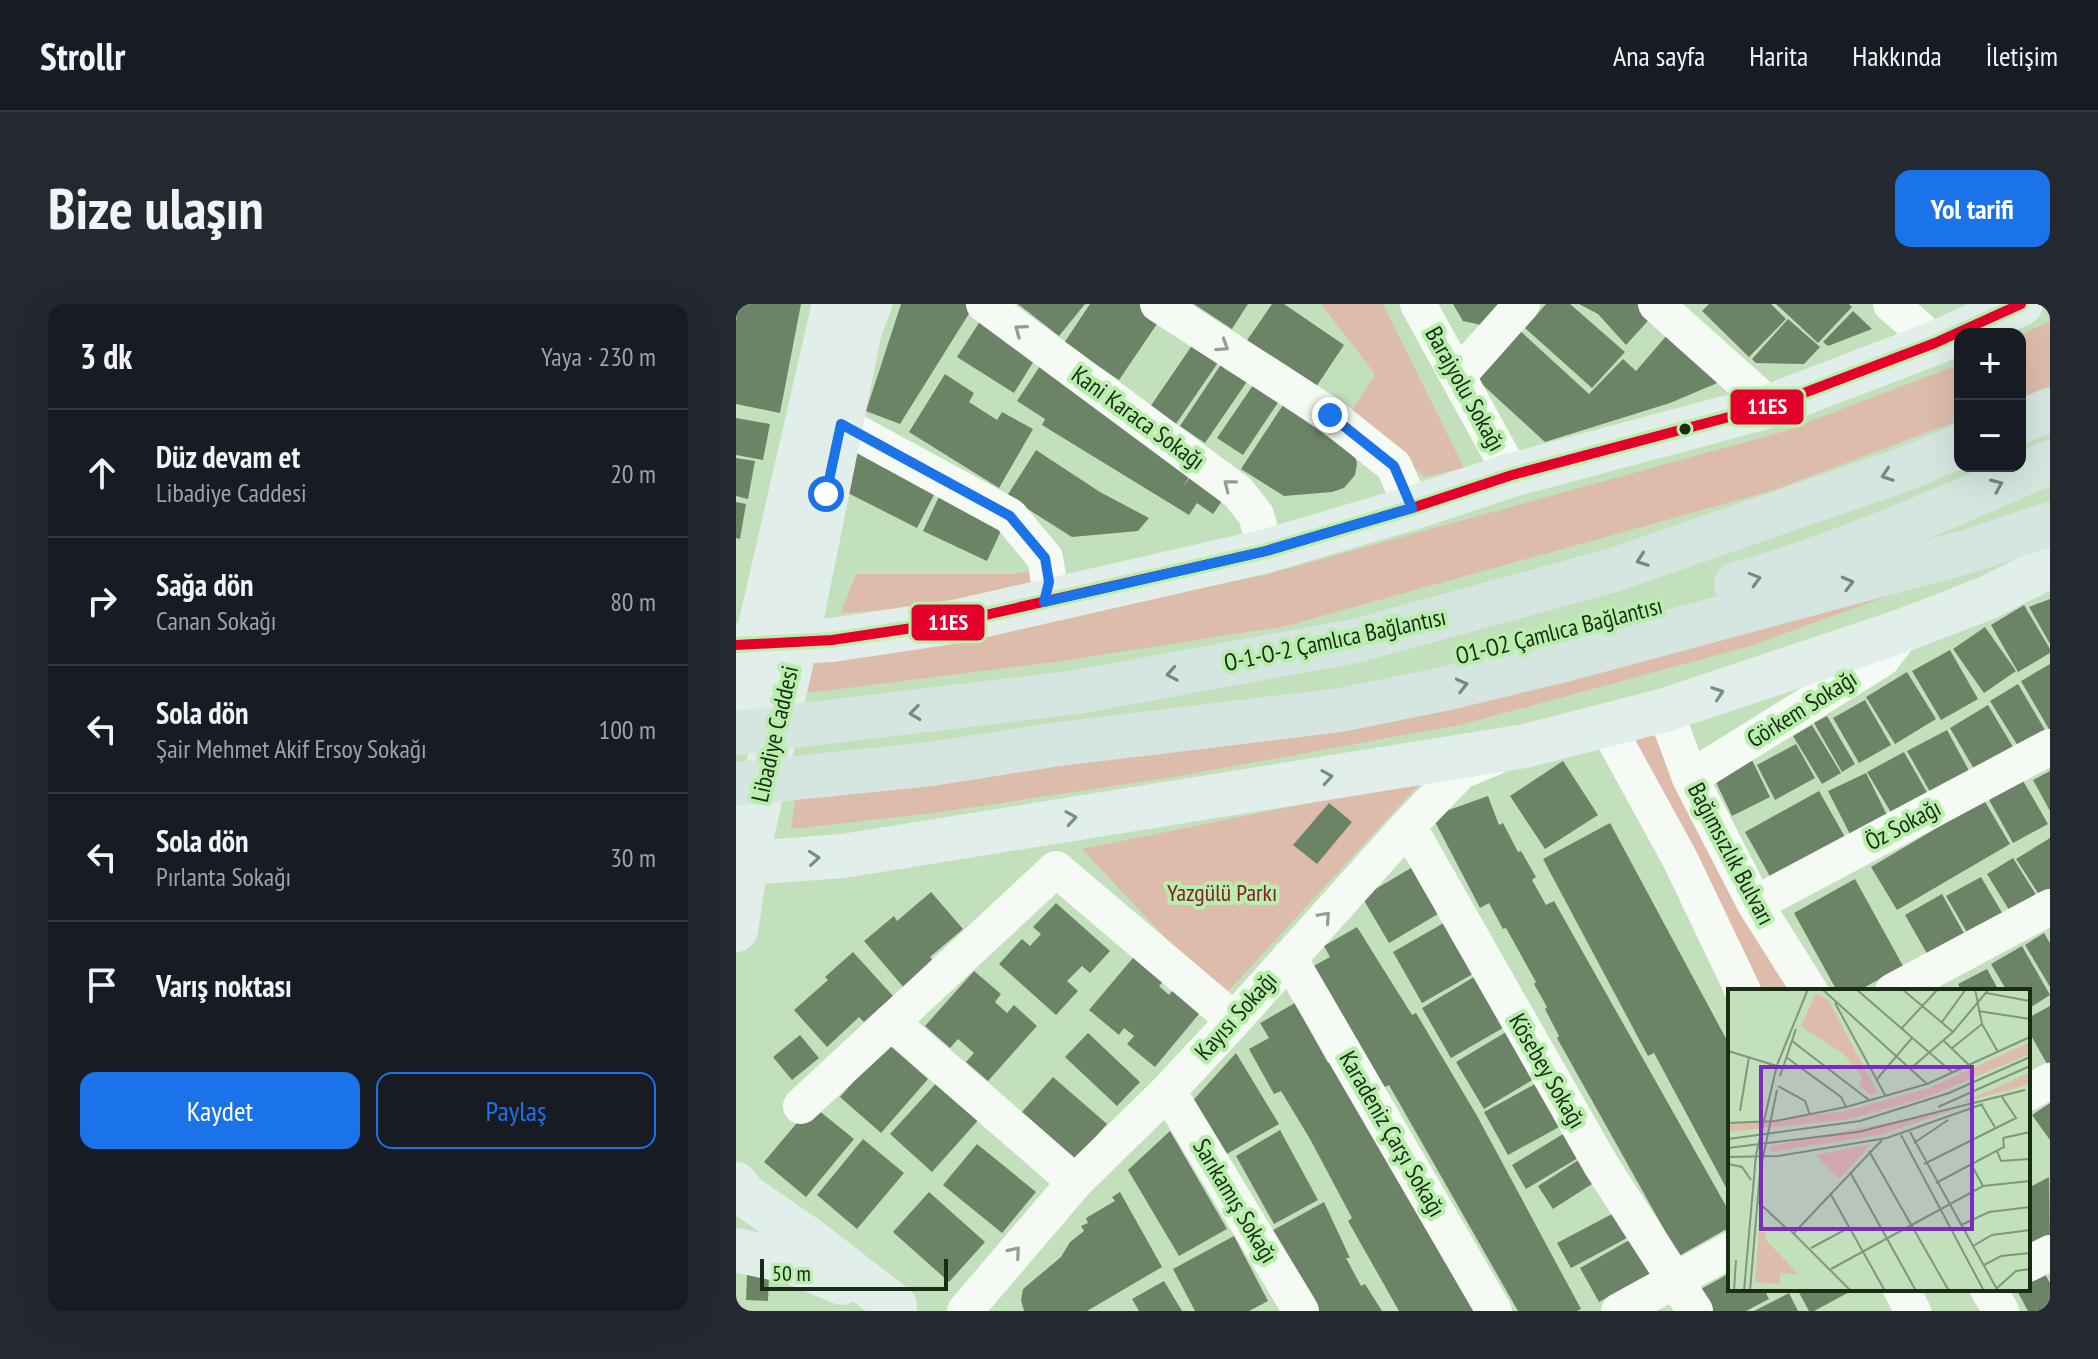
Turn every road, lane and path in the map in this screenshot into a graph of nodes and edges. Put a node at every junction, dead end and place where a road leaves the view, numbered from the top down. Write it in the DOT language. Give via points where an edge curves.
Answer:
graph roads {
  1 [pos="834,304"];
  2 [pos="870,304"];
  3 [pos="984,304"];
  4 [pos="1158,304"];
  5 [pos="1418,304"];
  6 [pos="1522,304"];
  7 [pos="1891,304"];
  8 [pos="2021,304"];
  9 [pos="1667,308"];
  10 [pos="1935,343"];
  11 [pos="1458,376"];
  12 [pos="1770,406"];
  13 [pos="2050,410"];
  14 [pos="2026,420"];
  15 [pos="841,424"];
  16 [pos="1954,449"];
  17 [pos="2050,462"];
  18 [pos="1512,475"];
  19 [pos="1412,508"];
  20 [pos="2050,524"];
  21 [pos="1266,551"];
  22 [pos="2050,566"];
  23 [pos="768,593"];
  24 [pos="1044,602"];
  25 [pos="1904,630"];
  26 [pos="736,645"];
  27 [pos="736,673"];
  28 [pos="1665,710"];
  29 [pos="1607,726"];
  30 [pos="737,727"];
  31 [pos="1052,745"];
  32 [pos="1525,746"];
  33 [pos="2050,747"];
  34 [pos="1690,778"];
  35 [pos="736,784"];
  36 [pos="1408,826"];
  37 [pos="736,864"];
  38 [pos="1755,904"];
  39 [pos="2049,911"];
  40 [pos="736,930"];
  41 [pos="1289,958"];
  42 [pos="1742,989"];
  43 [pos="1809,989"];
  44 [pos="1897,989"];
  45 [pos="1234,1020"];
  46 [pos="891,1022"];
  47 [pos="2050,1081"];
  48 [pos="1168,1091"];
  49 [pos="2030,1092"];
  50 [pos="801,1106"];
  51 [pos="1075,1182"];
  52 [pos="736,1184"];
  53 [pos="736,1217"];
  54 [pos="807,1238"];
  55 [pos="736,1250"];
  56 [pos="1728,1251"];
  57 [pos="2050,1253"];
  58 [pos="2030,1263"];
  59 [pos="1677,1280"];
  60 [pos="1902,1291"];
  61 [pos="1989,1291"];
  62 [pos="1288,1306"];
  63 [pos="899,1309"];
  64 [pos="965,1311"];
  65 [pos="1494,1311"];
  66 [pos="1619,1311"];
  67 [pos="1695,1311"];
  68 [pos="1913,1311"];
  69 [pos="2001,1311"];
  1 -- 23 [label="main road" via="787,506 761,554"];
  2 -- 15 [label="main road, Libadiye Caddesi"];
  21 -- 3 [label="street, Kani Karaca Sokağı, one-way" via="1256,515 1238,492"];
  4 -- 19 [label="street, one-way" via="1330,415 1394,466"];
  5 -- 11 [label="street, Barajyolu Sokağı"];
  6 -- 11 [label="street"];
  7 -- 10 [label="street"];
  8 -- 10 [label="main road"];
  9 -- 12 [label="street"];
  10 -- 12 [label="main road"];
  11 -- 18 [label="street, Barajyolu Sokağı"];
  12 -- 18 [label="main road"];
  13 -- 14 [label="highway"];
  15 -- 23 [label="main road, Libadiye Caddesi"];
  15 -- 24 [label="street" via="1010,516 1045,558 1049,582"];
  16 -- 30 [label="highway, O-1-O-2 Çamlıca Bağlantısı, one-way" via="1613,570 1355,641 1077,692"];
  31 -- 17 [label="highway, O1-O2 Çamlıca Bağlantısı, one-way" via="1316,692 1768,575"];
  18 -- 19 [label="main road"];
  19 -- 21 [label="main road"];
  31 -- 20 [label="highway, one-way" via="1340,710 1444,689 1966,552"];
  21 -- 24 [label="main road"];
  22 -- 25 [label="main road" via="1987,598"];
  23 -- 30 [label="main road, Libadiye Caddesi"];
  23 -- 40 [label="main road, Libadiye Caddesi" via="748,853"];
  24 -- 26 [label="main road" via="832,640"];
  28 -- 25 [label="main road, one-way"];
  25 -- 34 [label="street, Görkem Sokağı" via="1882,659"];
  27 -- 30 [label="main road"];
  28 -- 29 [label="main road"];
  28 -- 34 [label="street, Bağımsızlık Bulvarı"];
  29 -- 32 [label="main road"];
  29 -- 42 [label="street, Bağımsızlık Bulvarı" via="1680,859"];
  31 -- 35 [label="highway" via="931,764"];
  32 -- 36 [label="street, Kayısı Sokağı" via="1461,771"];
  37 -- 32 [label="main road, one-way" via="843,856"];
  33 -- 38 [label="street, Öz Sokağı"];
  34 -- 38 [label="street, Bağımsızlık Bulvarı"];
  41 -- 36 [label="street, Kayısı Sokağı, one-way"];
  36 -- 59 [label="street, Kösebey Sokağı" via="1601,1165"];
  38 -- 43 [label="street, Bağımsızlık Bulvarı"];
  39 -- 44 [label="street"];
  41 -- 45 [label="street, Kayısı Sokağı"];
  41 -- 65 [label="street, Karadeniz Çarşı Sokağı"];
  45 -- 46 [label="street" via="1056,869"];
  45 -- 48 [label="street, Kayısı Sokağı"];
  46 -- 50 [label="street"];
  46 -- 51 [label="street"];
  47 -- 49 [label="street"];
  48 -- 51 [label="street, Kayısı Sokağı"];
  48 -- 62 [label="street, Sarıkamış Sokağı"];
  64 -- 51 [label="street, Kayısı Sokağı, one-way"];
  52 -- 54 [label="main road"];
  53 -- 54 [label="main road"];
  54 -- 63 [label="main road"];
  55 -- 63 [label="main road" via="794,1263"];
  56 -- 59 [label="street"];
  57 -- 58 [label="street"];
  59 -- 66 [label="street"];
  59 -- 67 [label="street, Kösebey Sokağı"];
  60 -- 68 [label="street"];
  61 -- 69 [label="street"];
}
